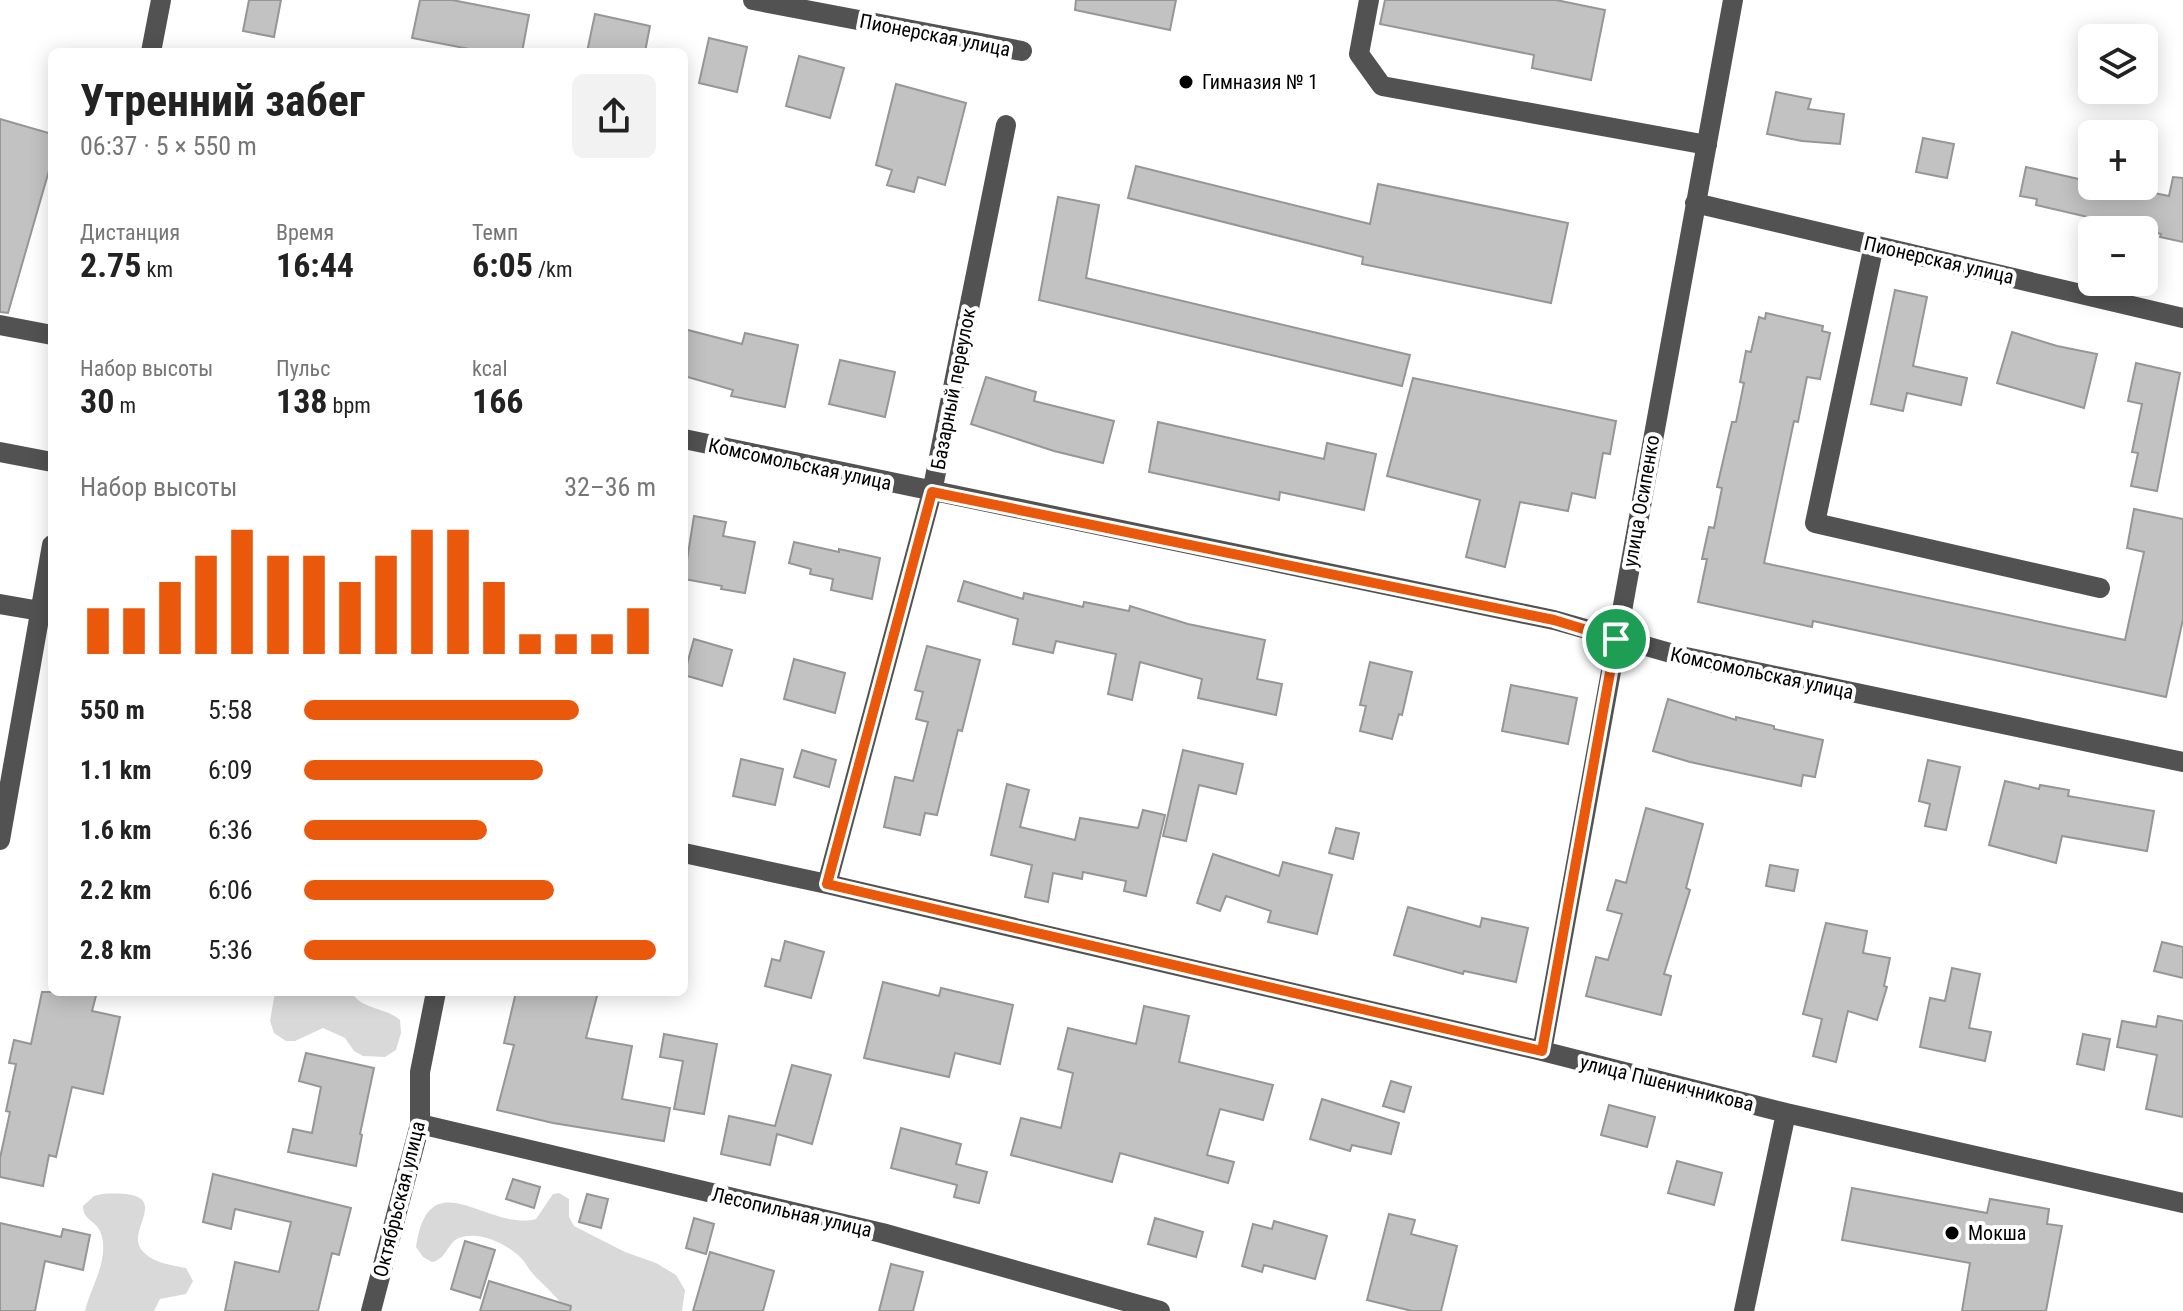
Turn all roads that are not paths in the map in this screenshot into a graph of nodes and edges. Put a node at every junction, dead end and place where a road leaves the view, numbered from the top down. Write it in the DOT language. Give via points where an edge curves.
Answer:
graph roads {
  1 [pos="161,0"];
  2 [pos="753,0"];
  3 [pos="1369,0"];
  4 [pos="1733,0"];
  5 [pos="152,48"];
  6 [pos="1022,51"];
  7 [pos="1006,125"];
  8 [pos="1707,145"];
  9 [pos="1695,203"];
  10 [pos="1874,245"];
  11 [pos="2183,318"];
  12 [pos="0,325"];
  13 [pos="48,334"];
  14 [pos="688,440"];
  15 [pos="0,452"];
  16 [pos="48,461"];
  17 [pos="932,492"];
  18 [pos="48,567"];
  19 [pos="2100,588"];
  20 [pos="0,604"];
  21 [pos="40,611"];
  22 [pos="1616,639"];
  23 [pos="2183,762"];
  24 [pos="0,840"];
  25 [pos="688,854"];
  26 [pos="827,884"];
  27 [pos="435,996"];
  28 [pos="1542,1051"];
  29 [pos="1786,1113"];
  30 [pos="420,1124"];
  31 [pos="2183,1203"];
  32 [pos="371,1311"];
  33 [pos="1160,1311"];
  34 [pos="1744,1311"];
  1 -- 5 [label="street"];
  2 -- 6 [label="street, Пионерская улица"];
  3 -- 8 [label="street" via="1359,54 1382,86"];
  4 -- 8 [label="street, улица Осипенко"];
  7 -- 17 [label="street, Базарный переулок"];
  8 -- 9 [label="street, улица Осипенко"];
  9 -- 10 [label="street, Пионерская улица"];
  9 -- 22 [label="street, улица Осипенко"];
  10 -- 11 [label="street, Пионерская улица"];
  10 -- 19 [label="street" via="1815,523"];
  12 -- 13 [label="street"];
  14 -- 17 [label="street, Комсомольская улица"];
  15 -- 16 [label="street"];
  17 -- 22 [label="street, Комсомольская улица" via="1554,620"];
  17 -- 26 [label="street, Базарный переулок"];
  18 -- 21 [label="street"];
  20 -- 21 [label="street"];
  21 -- 24 [label="street"];
  22 -- 23 [label="street, Комсомольская улица"];
  22 -- 28 [label="street, улица Осипенко"];
  25 -- 26 [label="street, улица Пшеничникова"];
  26 -- 28 [label="street, улица Пшеничникова"];
  27 -- 30 [label="street, Октябрьская улица" via="420,1072"];
  28 -- 29 [label="street, улица Пшеничникова"];
  29 -- 31 [label="street, улица Пшеничникова"];
  29 -- 34 [label="street"];
  30 -- 32 [label="street, Октябрьская улица"];
  30 -- 33 [label="street, Лесопильная улица" via="882,1233"];
}
